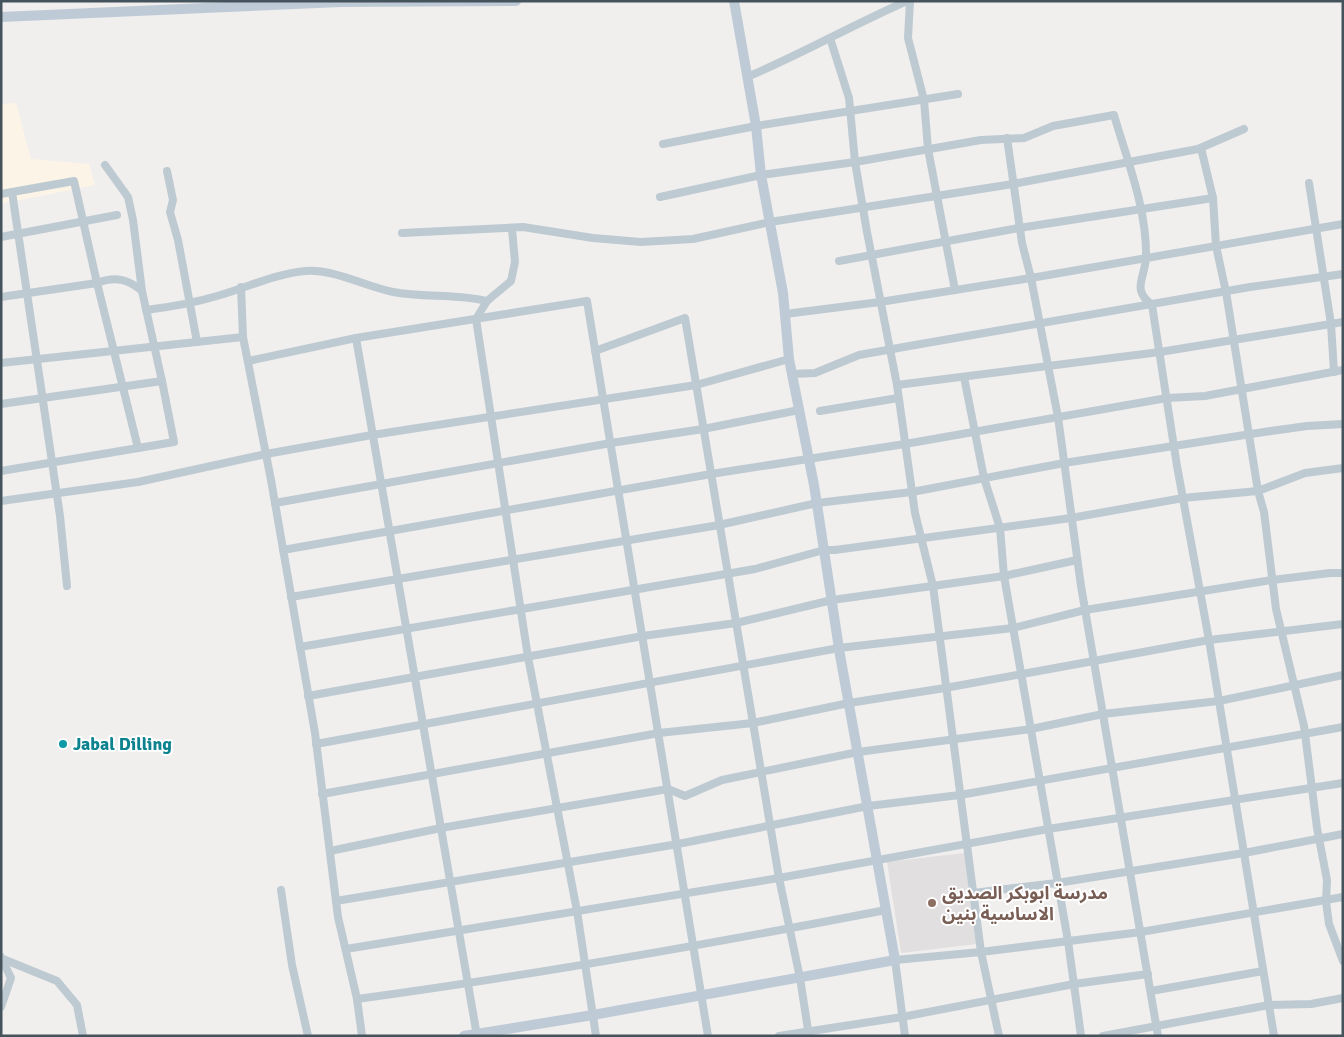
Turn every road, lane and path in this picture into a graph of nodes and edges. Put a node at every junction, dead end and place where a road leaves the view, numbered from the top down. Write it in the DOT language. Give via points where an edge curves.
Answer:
graph roads {
  1 [pos="516,1"];
  2 [pos="734,1"];
  3 [pos="908,1"];
  4 [pos="1,17"];
  5 [pos="830,38"];
  6 [pos="747,78"];
  7 [pos="958,94"];
  8 [pos="924,100"];
  9 [pos="851,112"];
  10 [pos="756,126"];
  11 [pos="1244,130"];
  12 [pos="1007,138"];
  13 [pos="663,144"];
  14 [pos="1201,148"];
  15 [pos="928,149"];
  16 [pos="855,162"];
  17 [pos="1128,162"];
  18 [pos="105,165"];
  19 [pos="167,170"];
  20 [pos="761,176"];
  21 [pos="1309,183"];
  22 [pos="1013,184"];
  23 [pos="12,192"];
  24 [pos="1,194"];
  25 [pos="660,196"];
  26 [pos="938,196"];
  27 [pos="1213,198"];
  28 [pos="863,207"];
  29 [pos="1140,209"];
  30 [pos="117,215"];
  31 [pos="83,222"];
  32 [pos="770,222"];
  33 [pos="1343,224"];
  34 [pos="1020,228"];
  35 [pos="512,229"];
  36 [pos="1316,229"];
  37 [pos="402,233"];
  38 [pos="18,234"];
  39 [pos="1,237"];
  40 [pos="947,241"];
  41 [pos="1216,246"];
  42 [pos="873,254"];
  43 [pos="1146,257"];
  44 [pos="839,261"];
  45 [pos="1343,274"];
  46 [pos="1322,277"];
  47 [pos="1031,278"];
  48 [pos="97,282"];
  49 [pos="241,287"];
  50 [pos="955,290"];
  51 [pos="142,291"];
  52 [pos="27,292"];
  53 [pos="1226,292"];
  54 [pos="1,297"];
  55 [pos="488,301"];
  56 [pos="880,302"];
  57 [pos="190,304"];
  58 [pos="1152,305"];
  59 [pos="146,310"];
  60 [pos="785,314"];
  61 [pos="476,319"];
  62 [pos="1343,322"];
  63 [pos="1040,324"];
  64 [pos="1331,324"];
  65 [pos="243,337"];
  66 [pos="356,338"];
  67 [pos="1233,340"];
  68 [pos="197,342"];
  69 [pos="154,346"];
  70 [pos="890,350"];
  71 [pos="112,351"];
  72 [pos="596,351"];
  73 [pos="1160,352"];
  74 [pos="37,359"];
  75 [pos="789,359"];
  76 [pos="248,361"];
  77 [pos="1,363"];
  78 [pos="1047,366"];
  79 [pos="1343,370"];
  80 [pos="1334,372"];
  81 [pos="792,374"];
  82 [pos="964,377"];
  83 [pos="162,381"];
  84 [pos="696,384"];
  85 [pos="897,385"];
  86 [pos="122,387"];
  87 [pos="1243,388"];
  88 [pos="43,398"];
  89 [pos="603,398"];
  90 [pos="898,398"];
  91 [pos="1166,398"];
  92 [pos="1,404"];
  93 [pos="799,410"];
  94 [pos="820,411"];
  95 [pos="492,416"];
  96 [pos="1058,417"];
  97 [pos="1343,424"];
  98 [pos="703,429"];
  99 [pos="975,432"];
  100 [pos="1249,434"];
  101 [pos="372,435"];
  102 [pos="611,444"];
  103 [pos="904,444"];
  104 [pos="1174,446"];
  105 [pos="138,448"];
  106 [pos="266,454"];
  107 [pos="808,458"];
  108 [pos="52,462"];
  109 [pos="1064,463"];
  110 [pos="499,464"];
  111 [pos="1343,468"];
  112 [pos="1,471"];
  113 [pos="711,474"];
  114 [pos="984,478"];
  115 [pos="381,485"];
  116 [pos="619,491"];
  117 [pos="1258,491"];
  118 [pos="912,492"];
  119 [pos="57,493"];
  120 [pos="1183,498"];
  121 [pos="1,501"];
  122 [pos="275,503"];
  123 [pos="817,503"];
  124 [pos="506,511"];
  125 [pos="1071,518"];
  126 [pos="719,525"];
  127 [pos="1000,528"];
  128 [pos="389,531"];
  129 [pos="627,539"];
  130 [pos="922,539"];
  131 [pos="283,550"];
  132 [pos="824,550"];
  133 [pos="514,560"];
  134 [pos="1077,560"];
  135 [pos="727,573"];
  136 [pos="1343,574"];
  137 [pos="1004,576"];
  138 [pos="398,580"];
  139 [pos="1272,580"];
  140 [pos="67,586"];
  141 [pos="934,586"];
  142 [pos="635,589"];
  143 [pos="1200,593"];
  144 [pos="291,597"];
  145 [pos="832,600"];
  146 [pos="520,608"];
  147 [pos="1085,610"];
  148 [pos="736,623"];
  149 [pos="1343,624"];
  150 [pos="406,628"];
  151 [pos="1013,628"];
  152 [pos="1281,630"];
  153 [pos="643,636"];
  154 [pos="938,637"];
  155 [pos="1209,640"];
  156 [pos="300,647"];
  157 [pos="839,648"];
  158 [pos="528,656"];
  159 [pos="1094,662"];
  160 [pos="743,667"];
  161 [pos="1021,673"];
  162 [pos="1343,675"];
  163 [pos="414,676"];
  164 [pos="651,684"];
  165 [pos="1294,684"];
  166 [pos="945,688"];
  167 [pos="308,696"];
  168 [pos="1219,701"];
  169 [pos="849,703"];
  170 [pos="536,704"];
  171 [pos="1103,714"];
  172 [pos="753,723"];
  173 [pos="423,724"];
  174 [pos="1343,727"];
  175 [pos="1031,728"];
  176 [pos="659,733"];
  177 [pos="1306,736"];
  178 [pos="952,738"];
  179 [pos="316,744"];
  180 [pos="1227,748"];
  181 [pos="858,752"];
  182 [pos="546,754"];
  183 [pos="1112,767"];
  184 [pos="761,774"];
  185 [pos="432,775"];
  186 [pos="1040,782"];
  187 [pos="1343,783"];
  188 [pos="1312,788"];
  189 [pos="668,789"];
  190 [pos="322,794"];
  191 [pos="960,795"];
  192 [pos="1235,800"];
  193 [pos="868,806"];
  194 [pos="558,808"];
  195 [pos="1121,819"];
  196 [pos="770,825"];
  197 [pos="441,828"];
  198 [pos="1048,830"];
  199 [pos="1343,834"];
  200 [pos="1319,838"];
  201 [pos="678,844"];
  202 [pos="966,845"];
  203 [pos="330,850"];
  204 [pos="1244,853"];
  205 [pos="877,859"];
  206 [pos="567,863"];
  207 [pos="1130,870"];
  208 [pos="779,878"];
  209 [pos="450,883"];
  210 [pos="1058,883"];
  211 [pos="281,890"];
  212 [pos="686,893"];
  213 [pos="973,893"];
  214 [pos="1343,897"];
  215 [pos="336,901"];
  216 [pos="1326,902"];
  217 [pos="886,910"];
  218 [pos="577,911"];
  219 [pos="1254,913"];
  220 [pos="789,929"];
  221 [pos="459,932"];
  222 [pos="1141,932"];
  223 [pos="1068,941"];
  224 [pos="694,948"];
  225 [pos="346,949"];
  226 [pos="981,952"];
  227 [pos="2,958"];
  228 [pos="895,960"];
  229 [pos="1343,962"];
  230 [pos="584,966"];
  231 [pos="1264,972"];
  232 [pos="1148,974"];
  233 [pos="800,978"];
  234 [pos="467,984"];
  235 [pos="1074,984"];
  236 [pos="1151,991"];
  237 [pos="702,996"];
  238 [pos="1343,998"];
  239 [pos="357,999"];
  240 [pos="991,1000"];
  241 [pos="1269,1005"];
  242 [pos="1,1007"];
  243 [pos="593,1015"];
  244 [pos="902,1017"];
  245 [pos="1156,1026"];
  246 [pos="809,1033"];
  247 [pos="477,1035"];
  248 [pos="83,1036"];
  249 [pos="308,1036"];
  250 [pos="362,1036"];
  251 [pos="464,1036"];
  252 [pos="596,1036"];
  253 [pos="708,1036"];
  254 [pos="779,1036"];
  255 [pos="904,1036"];
  256 [pos="999,1036"];
  257 [pos="1081,1036"];
  258 [pos="1104,1036"];
  259 [pos="1158,1036"];
  260 [pos="1274,1036"];
  1 -- 4 [label="street" via="341,2"];
  2 -- 6 [label="street"];
  3 -- 5 [label="street" via="849,26"];
  3 -- 8 [label="street" via="908,38"];
  5 -- 6 [label="street"];
  5 -- 9 [label="street"];
  6 -- 10 [label="street"];
  7 -- 8 [label="street"];
  8 -- 9 [label="street"];
  8 -- 15 [label="street"];
  9 -- 10 [label="street"];
  9 -- 16 [label="street"];
  10 -- 13 [label="street"];
  10 -- 20 [label="street"];
  11 -- 14 [label="street"];
  12 -- 15 [label="street"];
  12 -- 17 [label="street" via="1024,138 1053,126 1114,115"];
  12 -- 22 [label="street"];
  14 -- 17 [label="street"];
  14 -- 27 [label="street"];
  15 -- 16 [label="street"];
  15 -- 26 [label="street"];
  16 -- 20 [label="street"];
  16 -- 28 [label="street"];
  17 -- 22 [label="street"];
  17 -- 29 [label="street"];
  18 -- 51 [label="street" via="128,197"];
  19 -- 57 [label="street" via="173,200 170,212"];
  20 -- 25 [label="street"];
  20 -- 32 [label="street"];
  21 -- 36 [label="street"];
  22 -- 26 [label="street"];
  22 -- 34 [label="street"];
  23 -- 24 [label="street"];
  23 -- 31 [label="street" via="74,181"];
  23 -- 38 [label="street"];
  26 -- 28 [label="street"];
  26 -- 40 [label="street"];
  27 -- 29 [label="street"];
  27 -- 41 [label="street"];
  28 -- 32 [label="street"];
  28 -- 42 [label="street"];
  29 -- 34 [label="street"];
  29 -- 43 [label="street"];
  30 -- 31 [label="street"];
  31 -- 38 [label="street"];
  31 -- 48 [label="street"];
  32 -- 35 [label="street" via="693,239 641,242 523,227"];
  32 -- 60 [label="street"];
  33 -- 36 [label="street"];
  34 -- 40 [label="street"];
  34 -- 47 [label="street"];
  35 -- 37 [label="street"];
  35 -- 55 [label="street" via="515,262 512,281"];
  36 -- 41 [label="street"];
  36 -- 46 [label="street"];
  38 -- 39 [label="street"];
  38 -- 52 [label="street"];
  40 -- 42 [label="street"];
  40 -- 50 [label="street"];
  41 -- 43 [label="street"];
  41 -- 53 [label="street"];
  42 -- 44 [label="street"];
  42 -- 56 [label="street"];
  43 -- 47 [label="street"];
  43 -- 58 [label="street" via="1140,288"];
  45 -- 46 [label="street"];
  46 -- 53 [label="street"];
  46 -- 64 [label="street"];
  47 -- 50 [label="street"];
  47 -- 63 [label="street"];
  48 -- 51 [label="street" via="117,278 132,282"];
  48 -- 52 [label="street"];
  48 -- 71 [label="street"];
  49 -- 55 [label="street" via="304,271 328,272 394,292 467,296"];
  49 -- 57 [label="street"];
  49 -- 65 [label="street"];
  50 -- 56 [label="street"];
  51 -- 59 [label="street"];
  52 -- 54 [label="street"];
  52 -- 74 [label="street"];
  53 -- 58 [label="street"];
  53 -- 67 [label="street"];
  55 -- 61 [label="street"];
  56 -- 60 [label="street"];
  56 -- 70 [label="street"];
  57 -- 59 [label="street"];
  57 -- 68 [label="street"];
  58 -- 63 [label="street"];
  58 -- 73 [label="street"];
  59 -- 69 [label="street"];
  60 -- 75 [label="street"];
  61 -- 66 [label="street"];
  61 -- 72 [label="street" via="587,301"];
  61 -- 95 [label="street"];
  62 -- 64 [label="street"];
  63 -- 70 [label="street"];
  63 -- 78 [label="street"];
  64 -- 67 [label="street"];
  64 -- 80 [label="street"];
  65 -- 68 [label="street"];
  65 -- 76 [label="street"];
  66 -- 76 [label="street"];
  66 -- 101 [label="street"];
  67 -- 73 [label="street"];
  67 -- 87 [label="street"];
  68 -- 69 [label="street"];
  69 -- 71 [label="street"];
  69 -- 83 [label="street"];
  70 -- 81 [label="street" via="859,355 814,373"];
  70 -- 85 [label="street"];
  71 -- 74 [label="street"];
  71 -- 86 [label="street"];
  72 -- 84 [label="street" via="685,318"];
  72 -- 89 [label="street"];
  73 -- 78 [label="street"];
  73 -- 91 [label="street"];
  74 -- 77 [label="street"];
  74 -- 88 [label="street"];
  75 -- 81 [label="street"];
  75 -- 84 [label="street"];
  76 -- 106 [label="street"];
  78 -- 82 [label="street"];
  78 -- 96 [label="street"];
  79 -- 80 [label="street"];
  80 -- 87 [label="street"];
  81 -- 93 [label="street"];
  82 -- 85 [label="street"];
  82 -- 99 [label="street"];
  83 -- 86 [label="street"];
  83 -- 105 [label="street" via="174,442"];
  84 -- 89 [label="street"];
  84 -- 98 [label="street"];
  85 -- 90 [label="street"];
  86 -- 88 [label="street"];
  86 -- 105 [label="street"];
  87 -- 91 [label="street" via="1205,396"];
  87 -- 100 [label="street"];
  88 -- 92 [label="street"];
  88 -- 108 [label="street"];
  89 -- 95 [label="street"];
  89 -- 102 [label="street"];
  90 -- 94 [label="street"];
  90 -- 103 [label="street"];
  91 -- 96 [label="street"];
  91 -- 104 [label="street"];
  93 -- 98 [label="street"];
  93 -- 107 [label="street"];
  95 -- 101 [label="street"];
  95 -- 110 [label="street"];
  96 -- 99 [label="street"];
  96 -- 109 [label="street"];
  97 -- 100 [label="street"];
  98 -- 102 [label="street"];
  98 -- 113 [label="street"];
  99 -- 103 [label="street"];
  99 -- 114 [label="street"];
  100 -- 104 [label="street"];
  100 -- 117 [label="street"];
  101 -- 106 [label="street"];
  101 -- 115 [label="street"];
  102 -- 110 [label="street"];
  102 -- 116 [label="street"];
  103 -- 107 [label="street"];
  103 -- 118 [label="street"];
  104 -- 109 [label="street"];
  104 -- 120 [label="street"];
  105 -- 108 [label="street"];
  106 -- 119 [label="street" via="138,482"];
  106 -- 122 [label="street"];
  107 -- 113 [label="street"];
  107 -- 123 [label="street"];
  108 -- 112 [label="street"];
  108 -- 119 [label="street"];
  109 -- 114 [label="street"];
  109 -- 125 [label="street"];
  110 -- 115 [label="street"];
  110 -- 124 [label="street"];
  111 -- 117 [label="street" via="1305,473"];
  113 -- 116 [label="street"];
  113 -- 126 [label="street"];
  114 -- 118 [label="street"];
  114 -- 127 [label="street"];
  115 -- 122 [label="street"];
  115 -- 128 [label="street"];
  116 -- 124 [label="street"];
  116 -- 129 [label="street"];
  117 -- 120 [label="street"];
  117 -- 139 [label="street" via="1264,512"];
  118 -- 123 [label="street"];
  118 -- 130 [label="street"];
  119 -- 121 [label="street"];
  119 -- 140 [label="street"];
  120 -- 125 [label="street"];
  120 -- 143 [label="street"];
  122 -- 131 [label="street"];
  123 -- 126 [label="street"];
  123 -- 132 [label="street"];
  124 -- 128 [label="street"];
  124 -- 133 [label="street"];
  125 -- 127 [label="street"];
  125 -- 134 [label="street"];
  126 -- 129 [label="street"];
  126 -- 135 [label="street"];
  127 -- 130 [label="street"];
  127 -- 137 [label="street"];
  128 -- 131 [label="street"];
  128 -- 138 [label="street"];
  129 -- 133 [label="street"];
  129 -- 142 [label="street"];
  130 -- 132 [label="street"];
  130 -- 141 [label="street"];
  131 -- 144 [label="street"];
  132 -- 135 [label="street"];
  132 -- 145 [label="street"];
  133 -- 138 [label="street"];
  133 -- 146 [label="street"];
  134 -- 137 [label="street"];
  134 -- 147 [label="street"];
  135 -- 142 [label="street"];
  135 -- 148 [label="street"];
  136 -- 139 [label="street"];
  137 -- 141 [label="street"];
  137 -- 151 [label="street"];
  138 -- 144 [label="street"];
  138 -- 150 [label="street"];
  139 -- 143 [label="street"];
  139 -- 152 [label="street"];
  141 -- 145 [label="street"];
  141 -- 154 [label="street"];
  142 -- 146 [label="street"];
  142 -- 153 [label="street"];
  143 -- 147 [label="street"];
  143 -- 155 [label="street"];
  144 -- 156 [label="street"];
  145 -- 148 [label="street"];
  145 -- 157 [label="street"];
  146 -- 150 [label="street"];
  146 -- 158 [label="street"];
  147 -- 151 [label="street"];
  147 -- 159 [label="street"];
  148 -- 153 [label="street"];
  148 -- 160 [label="street"];
  149 -- 152 [label="street"];
  150 -- 156 [label="street"];
  150 -- 163 [label="street"];
  151 -- 154 [label="street"];
  151 -- 161 [label="street"];
  152 -- 155 [label="street"];
  152 -- 165 [label="street"];
  153 -- 158 [label="street"];
  153 -- 164 [label="street"];
  154 -- 157 [label="street"];
  154 -- 166 [label="street"];
  155 -- 159 [label="street"];
  155 -- 168 [label="street"];
  156 -- 167 [label="street"];
  157 -- 160 [label="street"];
  157 -- 169 [label="street"];
  158 -- 163 [label="street"];
  158 -- 170 [label="street"];
  159 -- 161 [label="street"];
  159 -- 171 [label="street"];
  160 -- 164 [label="street"];
  160 -- 172 [label="street"];
  161 -- 166 [label="street"];
  161 -- 175 [label="street"];
  162 -- 165 [label="street"];
  163 -- 167 [label="street"];
  163 -- 173 [label="street"];
  164 -- 170 [label="street"];
  164 -- 176 [label="street"];
  165 -- 168 [label="street"];
  165 -- 177 [label="street"];
  166 -- 169 [label="street"];
  166 -- 178 [label="street"];
  167 -- 179 [label="street"];
  168 -- 171 [label="street"];
  168 -- 180 [label="street"];
  169 -- 172 [label="street"];
  169 -- 181 [label="street"];
  170 -- 173 [label="street"];
  170 -- 182 [label="street"];
  171 -- 175 [label="street"];
  171 -- 183 [label="street"];
  172 -- 176 [label="street"];
  172 -- 184 [label="street"];
  173 -- 179 [label="street"];
  173 -- 185 [label="street"];
  174 -- 177 [label="street"];
  175 -- 178 [label="street"];
  175 -- 186 [label="street"];
  176 -- 182 [label="street"];
  176 -- 189 [label="street"];
  177 -- 180 [label="street"];
  177 -- 188 [label="street"];
  178 -- 181 [label="street"];
  178 -- 191 [label="street"];
  179 -- 190 [label="street"];
  180 -- 183 [label="street"];
  180 -- 192 [label="street"];
  181 -- 184 [label="street"];
  181 -- 193 [label="street"];
  182 -- 185 [label="street"];
  182 -- 194 [label="street"];
  183 -- 186 [label="street"];
  183 -- 195 [label="street"];
  184 -- 189 [label="street" via="722,780 686,796"];
  184 -- 196 [label="street"];
  185 -- 190 [label="street"];
  185 -- 197 [label="street"];
  186 -- 191 [label="street"];
  186 -- 198 [label="street"];
  187 -- 188 [label="street"];
  188 -- 192 [label="street"];
  188 -- 200 [label="street"];
  189 -- 194 [label="street"];
  189 -- 201 [label="street"];
  190 -- 203 [label="street"];
  191 -- 193 [label="street"];
  191 -- 202 [label="street"];
  192 -- 195 [label="street"];
  192 -- 204 [label="street"];
  193 -- 196 [label="street"];
  193 -- 205 [label="street"];
  194 -- 197 [label="street"];
  194 -- 206 [label="street"];
  195 -- 198 [label="street"];
  195 -- 207 [label="street"];
  196 -- 201 [label="street"];
  196 -- 208 [label="street"];
  197 -- 203 [label="street"];
  197 -- 209 [label="street"];
  198 -- 202 [label="street"];
  198 -- 210 [label="street"];
  199 -- 200 [label="street"];
  200 -- 204 [label="street"];
  200 -- 216 [label="street" via="1327,880"];
  201 -- 206 [label="street"];
  201 -- 212 [label="street"];
  202 -- 205 [label="street"];
  202 -- 213 [label="street"];
  203 -- 215 [label="street"];
  204 -- 207 [label="street"];
  204 -- 219 [label="street"];
  205 -- 208 [label="street"];
  205 -- 217 [label="street"];
  206 -- 209 [label="street"];
  206 -- 218 [label="street"];
  207 -- 210 [label="street"];
  207 -- 222 [label="street"];
  208 -- 212 [label="street"];
  208 -- 220 [label="street"];
  209 -- 215 [label="street"];
  209 -- 221 [label="street"];
  210 -- 213 [label="street"];
  210 -- 223 [label="street"];
  211 -- 249 [label="street" via="292,965"];
  212 -- 218 [label="street"];
  212 -- 224 [label="street"];
  213 -- 226 [label="street"];
  214 -- 216 [label="street"];
  215 -- 225 [label="street"];
  216 -- 219 [label="street"];
  216 -- 229 [label="street" via="1329,924"];
  217 -- 220 [label="street"];
  217 -- 228 [label="street"];
  218 -- 221 [label="street"];
  218 -- 230 [label="street"];
  219 -- 222 [label="street"];
  219 -- 231 [label="street"];
  220 -- 224 [label="street"];
  220 -- 233 [label="street"];
  221 -- 225 [label="street"];
  221 -- 234 [label="street"];
  222 -- 223 [label="street"];
  222 -- 232 [label="street"];
  223 -- 226 [label="street"];
  223 -- 235 [label="street"];
  224 -- 230 [label="street"];
  224 -- 237 [label="street"];
  225 -- 239 [label="street"];
  226 -- 228 [label="street"];
  226 -- 240 [label="street"];
  227 -- 242 [label="street" via="11,978"];
  227 -- 248 [label="street" via="57,981 77,1005"];
  228 -- 233 [label="street"];
  228 -- 244 [label="street"];
  230 -- 234 [label="street"];
  230 -- 243 [label="street"];
  231 -- 236 [label="street"];
  231 -- 241 [label="street"];
  232 -- 235 [label="street"];
  232 -- 236 [label="street"];
  233 -- 237 [label="street"];
  233 -- 246 [label="street"];
  234 -- 239 [label="street"];
  234 -- 247 [label="street"];
  235 -- 240 [label="street"];
  235 -- 257 [label="street"];
  236 -- 245 [label="street"];
  237 -- 243 [label="street"];
  237 -- 253 [label="street"];
  238 -- 241 [label="street" via="1311,1004"];
  239 -- 250 [label="street"];
  240 -- 244 [label="street"];
  240 -- 256 [label="street"];
  241 -- 245 [label="street"];
  241 -- 260 [label="street"];
  243 -- 247 [label="street"];
  243 -- 252 [label="street"];
  244 -- 246 [label="street"];
  244 -- 255 [label="street"];
  245 -- 258 [label="street"];
  245 -- 259 [label="street"];
  246 -- 254 [label="street"];
  247 -- 251 [label="street"];
}
